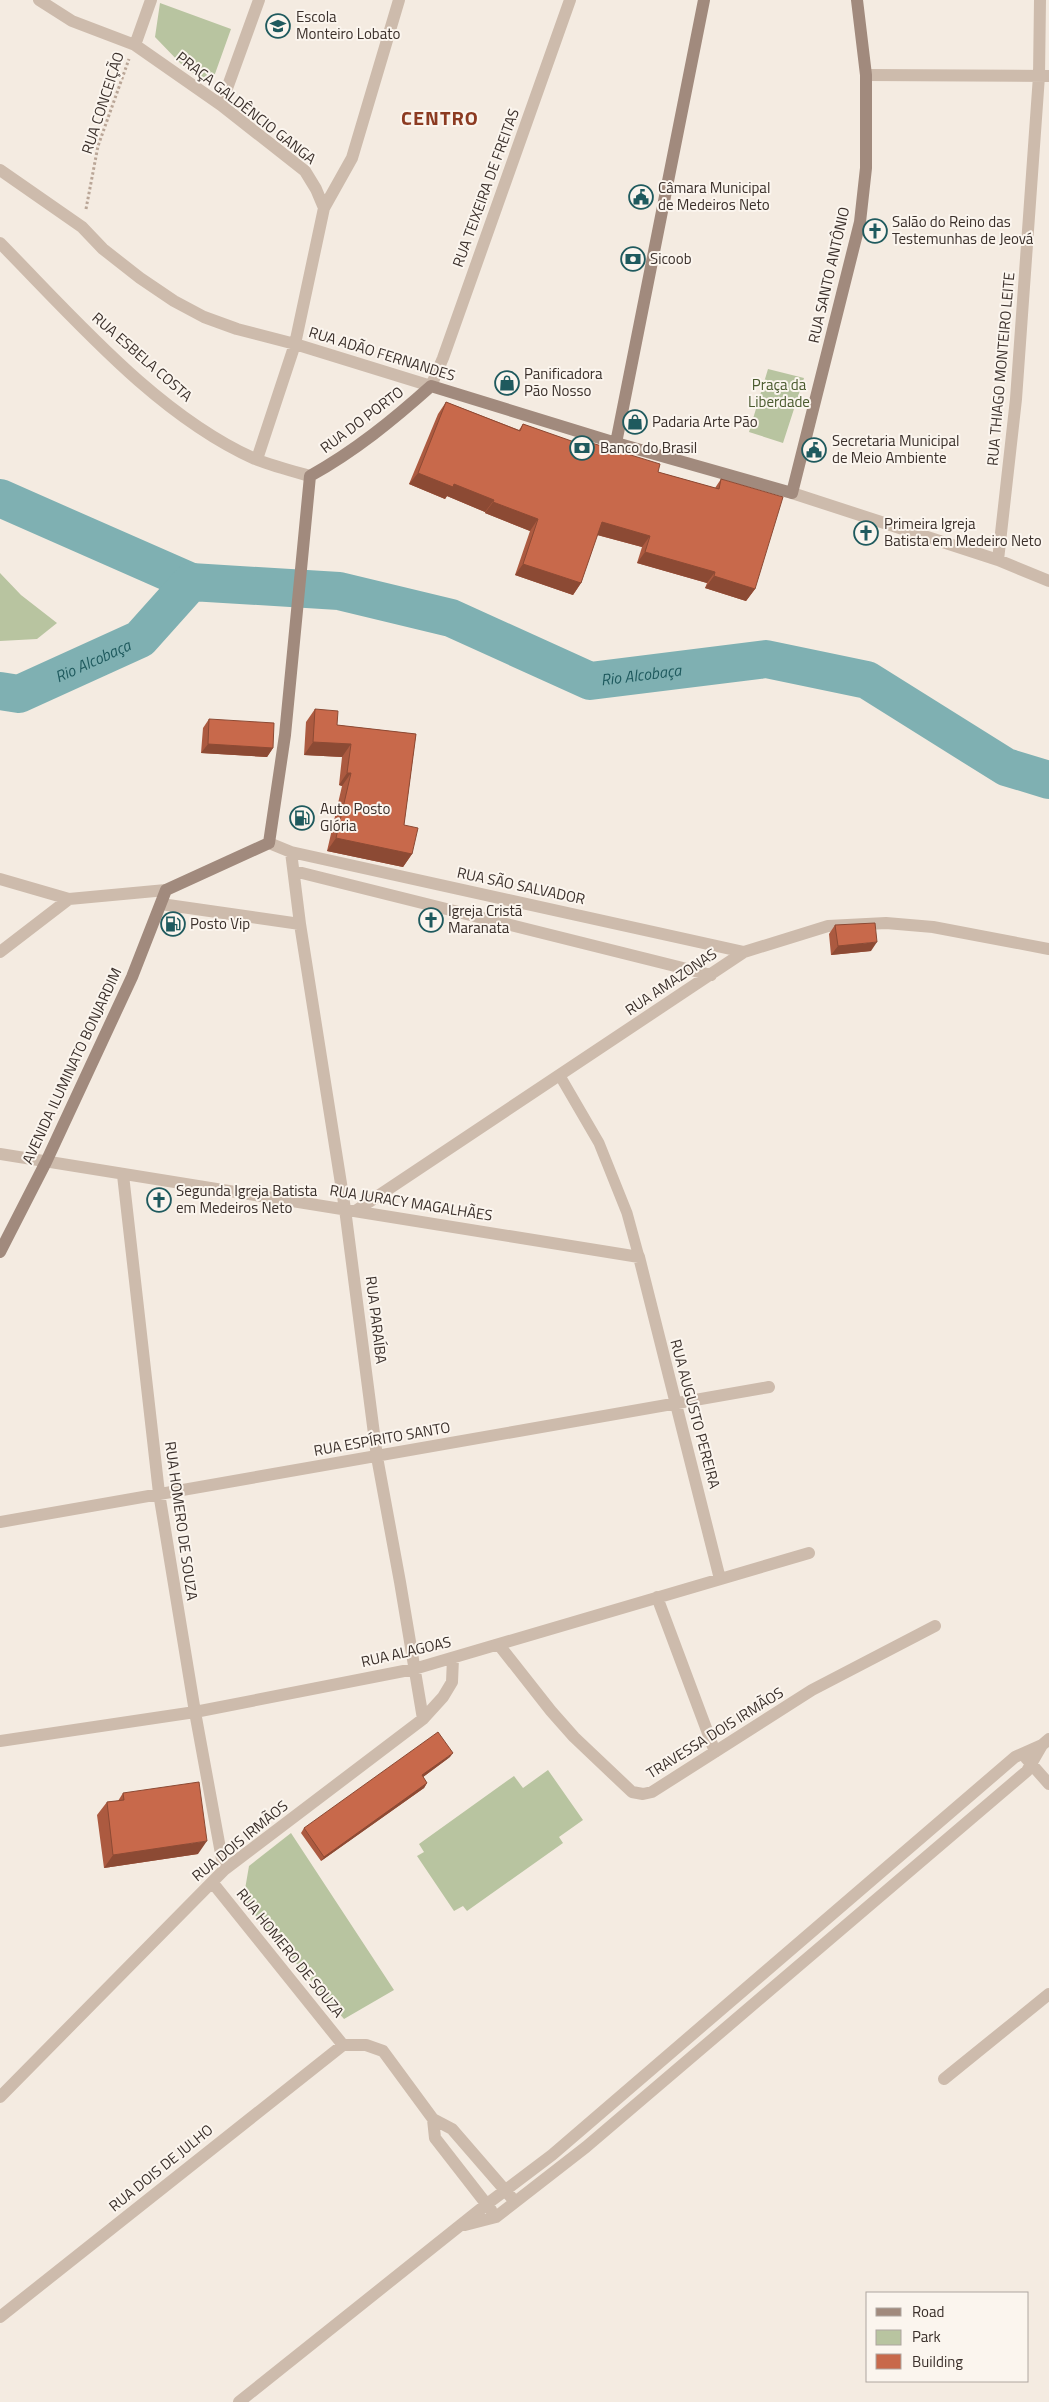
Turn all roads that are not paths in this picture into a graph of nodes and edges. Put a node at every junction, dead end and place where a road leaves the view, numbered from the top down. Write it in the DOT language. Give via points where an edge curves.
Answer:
graph roads {
  1 [pos="39,0"];
  2 [pos="151,0"];
  3 [pos="259,0"];
  4 [pos="399,0"];
  5 [pos="570,0"];
  6 [pos="704,0"];
  7 [pos="857,0"];
  8 [pos="1040,0"];
  9 [pos="135,45"];
  10 [pos="866,75"];
  11 [pos="1044,76"];
  12 [pos="221,105"];
  13 [pos="0,170"];
  14 [pos="324,208"];
  15 [pos="0,243"];
  16 [pos="295,344"];
  17 [pos="431,386"];
  18 [pos="616,443"];
  19 [pos="256,459"];
  20 [pos="310,476"];
  21 [pos="792,494"];
  22 [pos="998,560"];
  23 [pos="1049,581"];
  24 [pos="269,843"];
  25 [pos="291,852"];
  26 [pos="294,871"];
  27 [pos="0,878"];
  28 [pos="166,890"];
  29 [pos="69,899"];
  30 [pos="161,904"];
  31 [pos="300,924"];
  32 [pos="1049,949"];
  33 [pos="0,952"];
  34 [pos="744,952"];
  35 [pos="711,974"];
  36 [pos="560,1076"];
  37 [pos="0,1154"];
  38 [pos="46,1162"];
  39 [pos="123,1175"];
  40 [pos="351,1210"];
  41 [pos="0,1252"];
  42 [pos="639,1257"];
  43 [pos="769,1387"];
  44 [pos="675,1405"];
  45 [pos="377,1457"];
  46 [pos="159,1494"];
  47 [pos="0,1522"];
  48 [pos="809,1553"];
  49 [pos="720,1579"];
  50 [pos="657,1597"];
  51 [pos="935,1626"];
  52 [pos="499,1645"];
  53 [pos="454,1658"];
  54 [pos="414,1669"];
  55 [pos="195,1712"];
  56 [pos="423,1719"];
  57 [pos="0,1741"];
  58 [pos="1045,1742"];
  59 [pos="715,1752"];
  60 [pos="1022,1752"];
  61 [pos="1032,1765"];
  62 [pos="1049,1784"];
  63 [pos="224,1870"];
  64 [pos="212,1882"];
  65 [pos="864,1887"];
  66 [pos="877,1900"];
  67 [pos="1049,1994"];
  68 [pos="343,2045"];
  69 [pos="656,2065"];
  70 [pos="668,2077"];
  71 [pos="944,2079"];
  72 [pos="0,2097"];
  73 [pos="433,2119"];
  74 [pos="506,2190"];
  75 [pos="516,2203"];
  76 [pos="487,2204"];
  77 [pos="496,2217"];
  78 [pos="460,2226"];
  79 [pos="0,2317"];
  80 [pos="240,2402"];
  1 -- 9 [label="street, PRAÇA GALDÊNCIO GANGA" via="72,21"];
  2 -- 9 [label="street"];
  3 -- 12 [label="street"];
  4 -- 14 [label="street" via="352,158"];
  5 -- 17 [label="street, RUA TEIXEIRA DE FREITAS"];
  6 -- 18 [label="street"];
  7 -- 10 [label="street, RUA SANTO ANTÔNIO"];
  8 -- 11 [label="street, RUA THIAGO MONTEIRO LEITE"];
  9 -- 12 [label="street, PRAÇA GALDÊNCIO GANGA"];
  10 -- 11 [label="street"];
  10 -- 21 [label="street, RUA SANTO ANTÔNIO" via="866,168 860,222"];
  11 -- 22 [label="street, RUA THIAGO MONTEIRO LEITE" via="1016,399"];
  12 -- 14 [label="street, PRAÇA GALDÊNCIO GANGA" via="305,171"];
  13 -- 16 [label="street, RUA ADÃO FERNANDES" via="82,227 103,249 174,301 237,329"];
  14 -- 16 [label="street"];
  15 -- 19 [label="street, RUA ESBELA COSTA" via="161,400 215,438"];
  16 -- 17 [label="street, RUA ADÃO FERNANDES"];
  16 -- 19 [label="street"];
  17 -- 18 [label="street, RUA ADÃO FERNANDES"];
  17 -- 20 [label="street, RUA DO PORTO" via="342,458"];
  18 -- 21 [label="street, RUA ADÃO FERNANDES"];
  19 -- 20 [label="street, RUA ESBELA COSTA"];
  20 -- 24 [label="street" via="285,735"];
  21 -- 22 [label="street"];
  22 -- 23 [label="street"];
  24 -- 25 [label="street, RUA SÃO SALVADOR"];
  24 -- 28 [label="street"];
  25 -- 26 [label="street, RUA PARAÍBA"];
  25 -- 34 [label="street, RUA SÃO SALVADOR"];
  26 -- 31 [label="street, RUA PARAÍBA"];
  26 -- 35 [label="street"];
  27 -- 29 [label="street"];
  28 -- 29 [label="street"];
  28 -- 30 [label="street, AVENIDA ILUMINATO BONJARDIM"];
  29 -- 33 [label="street"];
  30 -- 31 [label="street"];
  30 -- 38 [label="street, AVENIDA ILUMINATO BONJARDIM" via="132,977"];
  31 -- 40 [label="street, RUA PARAÍBA"];
  32 -- 34 [label="street, RUA AMAZONAS" via="933,927 886,923 828,926"];
  34 -- 35 [label="street, RUA AMAZONAS"];
  35 -- 36 [label="street, RUA AMAZONAS"];
  36 -- 40 [label="street, RUA AMAZONAS"];
  36 -- 42 [label="lane" via="598,1143 627,1212"];
  37 -- 38 [label="street, RUA JURACY MAGALHÃES"];
  38 -- 39 [label="street, RUA JURACY MAGALHÃES"];
  38 -- 41 [label="street, AVENIDA ILUMINATO BONJARDIM"];
  39 -- 40 [label="street, RUA JURACY MAGALHÃES"];
  39 -- 46 [label="street, RUA HOMERO DE SOUZA"];
  40 -- 42 [label="street, RUA JURACY MAGALHÃES"];
  40 -- 45 [label="street, RUA PARAÍBA"];
  42 -- 44 [label="street, RUA AUGUSTO PEREIRA"];
  43 -- 44 [label="street, RUA ESPÍRITO SANTO"];
  44 -- 45 [label="street, RUA ESPÍRITO SANTO"];
  44 -- 49 [label="street, RUA AUGUSTO PEREIRA"];
  45 -- 46 [label="street, RUA ESPÍRITO SANTO"];
  45 -- 54 [label="street, RUA PARAÍBA"];
  46 -- 47 [label="street, RUA ESPÍRITO SANTO"];
  46 -- 55 [label="street, RUA HOMERO DE SOUZA"];
  48 -- 49 [label="street, RUA ALAGOAS"];
  49 -- 50 [label="street, RUA ALAGOAS"];
  50 -- 52 [label="street, RUA ALAGOAS"];
  50 -- 59 [label="street"];
  51 -- 59 [label="street, TRAVESSA DOIS IRMÃOS" via="812,1690"];
  52 -- 53 [label="street, RUA ALAGOAS"];
  52 -- 59 [label="street, TRAVESSA DOIS IRMÃOS" via="574,1738 632,1792 652,1792"];
  53 -- 54 [label="street, RUA ALAGOAS"];
  53 -- 56 [label="street, RUA DOIS IRMÃOS" via="452,1682"];
  54 -- 55 [label="street, RUA ALAGOAS"];
  54 -- 56 [label="street, RUA PARAÍBA"];
  55 -- 57 [label="street, RUA ALAGOAS"];
  55 -- 63 [label="street, RUA HOMERO DE SOUZA"];
  56 -- 63 [label="street, RUA DOIS IRMÃOS"];
  58 -- 60 [label="street"];
  58 -- 61 [label="street"];
  60 -- 61 [label="street"];
  60 -- 65 [label="street"];
  61 -- 62 [label="street"];
  61 -- 66 [label="street"];
  63 -- 64 [label="street, RUA DOIS IRMÃOS"];
  64 -- 68 [label="street, RUA HOMERO DE SOUZA"];
  64 -- 72 [label="street, RUA DOIS IRMÃOS"];
  65 -- 66 [label="street"];
  65 -- 69 [label="street"];
  66 -- 70 [label="street"];
  67 -- 71 [label="street"];
  68 -- 73 [label="street" via="366,2045 383,2050"];
  68 -- 79 [label="street, RUA DOIS DE JULHO"];
  69 -- 70 [label="street"];
  69 -- 74 [label="street" via="552,2155"];
  70 -- 75 [label="street"];
  73 -- 74 [label="street" via="452,2129"];
  73 -- 76 [label="street" via="435,2138"];
  74 -- 75 [label="street"];
  74 -- 76 [label="street"];
  75 -- 77 [label="street"];
  76 -- 77 [label="street"];
  76 -- 78 [label="street"];
  77 -- 78 [label="street"];
  78 -- 80 [label="street"];
}
